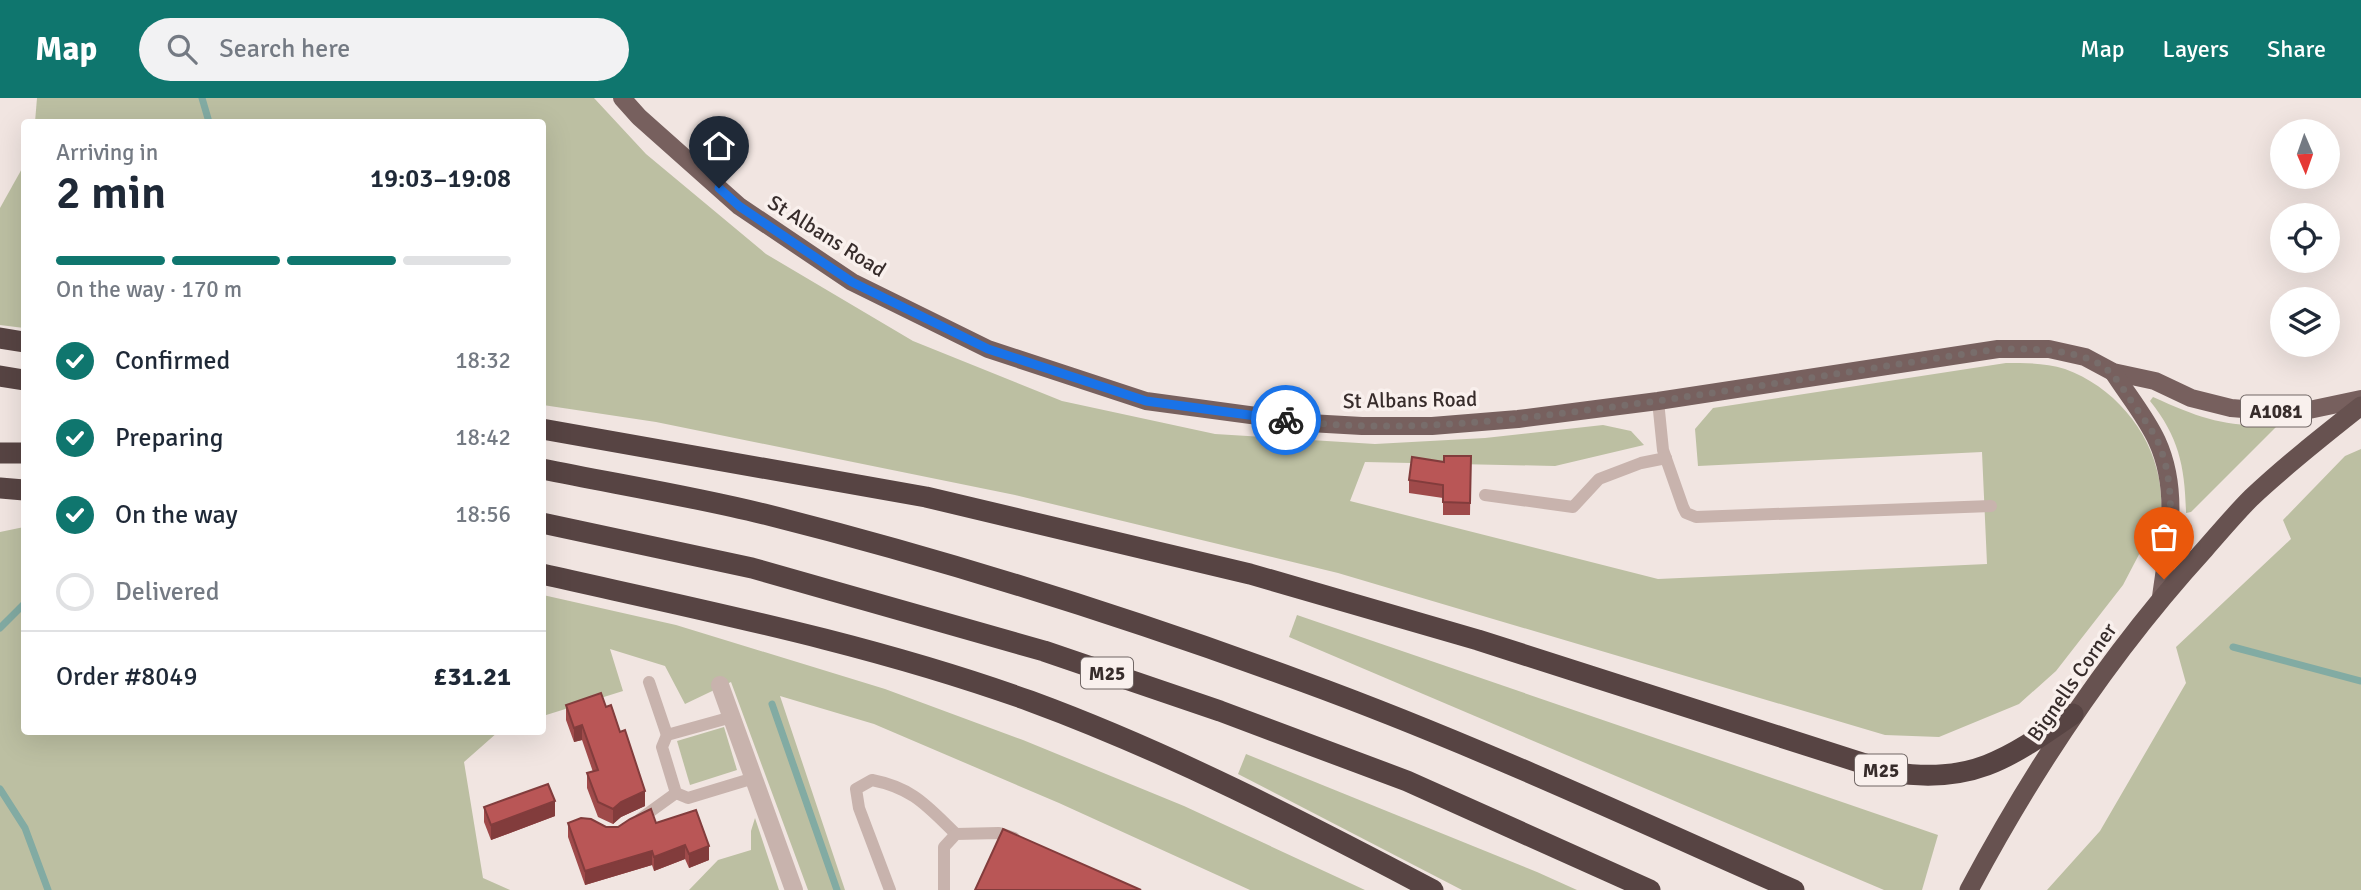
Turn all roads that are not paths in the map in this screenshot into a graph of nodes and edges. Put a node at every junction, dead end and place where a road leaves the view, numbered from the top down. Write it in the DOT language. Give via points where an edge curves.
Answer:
graph roads {
  1 [pos="622,98"];
  2 [pos="0,338"];
  3 [pos="21,342"];
  4 [pos="2113,372"];
  5 [pos="0,376"];
  6 [pos="21,380"];
  7 [pos="2361,399"];
  8 [pos="1658,401"];
  9 [pos="2361,406"];
  10 [pos="546,430"];
  11 [pos="0,453"];
  12 [pos="21,453"];
  13 [pos="1666,458"];
  14 [pos="546,470"];
  15 [pos="0,488"];
  16 [pos="21,490"];
  17 [pos="1485,495"];
  18 [pos="1991,506"];
  19 [pos="546,524"];
  20 [pos="546,575"];
  21 [pos="2161,597"];
  22 [pos="649,682"];
  23 [pos="720,685"];
  24 [pos="2073,714"];
  25 [pos="732,717"];
  26 [pos="667,735"];
  27 [pos="754,778"];
  28 [pos="676,793"];
  29 [pos="625,825"];
  30 [pos="956,834"];
  31 [pos="1024,841"];
  32 [pos="794,890"];
  33 [pos="890,890"];
  34 [pos="944,890"];
  35 [pos="1433,890"];
  36 [pos="1650,890"];
  37 [pos="1794,890"];
  38 [pos="1969,890"];
  1 -- 8 [label="main road, St Albans Road / A1081" via="739,206 852,282 988,349 1146,401 1309,423 1432,426"];
  2 -- 3 [label="highway"];
  4 -- 7 [label="main road, St Albans Road / A1081" via="2155,381 2191,398 2231,408 2309,410"];
  4 -- 8 [label="main road, St Albans Road / A1081" via="2085,357 2049,349 1998,349"];
  4 -- 21 [label="main road" via="2157,441 2167,468 2171,519"];
  5 -- 6 [label="highway"];
  8 -- 13 [label="lane"];
  9 -- 21 [label="highway, Bignells Corner" via="2250,500"];
  10 -- 24 [label="highway, M25" via="926,497 1250,574 1478,640 1890,772 1935,777 1977,770 2030,744"];
  11 -- 12 [label="highway"];
  13 -- 17 [label="lane" via="1599,480 1573,507"];
  13 -- 18 [label="lane" via="1686,513 1696,517"];
  14 -- 37 [label="highway" via="762,513 1060,598 1305,682 1483,753"];
  15 -- 16 [label="highway"];
  19 -- 36 [label="highway, M25" via="752,568 1044,651 1407,781"];
  20 -- 35 [label="highway, M25" via="806,634 1030,701 1224,784"];
  21 -- 24 [label="highway, Bignells Corner"];
  22 -- 26 [label="lane"];
  23 -- 25 [label="street"];
  24 -- 38 [label="highway, Bignells Corner"];
  25 -- 26 [label="lane"];
  25 -- 27 [label="street"];
  26 -- 28 [label="lane" via="662,747"];
  27 -- 28 [label="lane" via="688,798"];
  27 -- 32 [label="street"];
  28 -- 29 [label="lane" via="645,817"];
  30 -- 31 [label="lane" via="999,833"];
  30 -- 33 [label="lane" via="913,793 892,783 872,780 856,789"];
  30 -- 34 [label="lane" via="944,847"];
}
